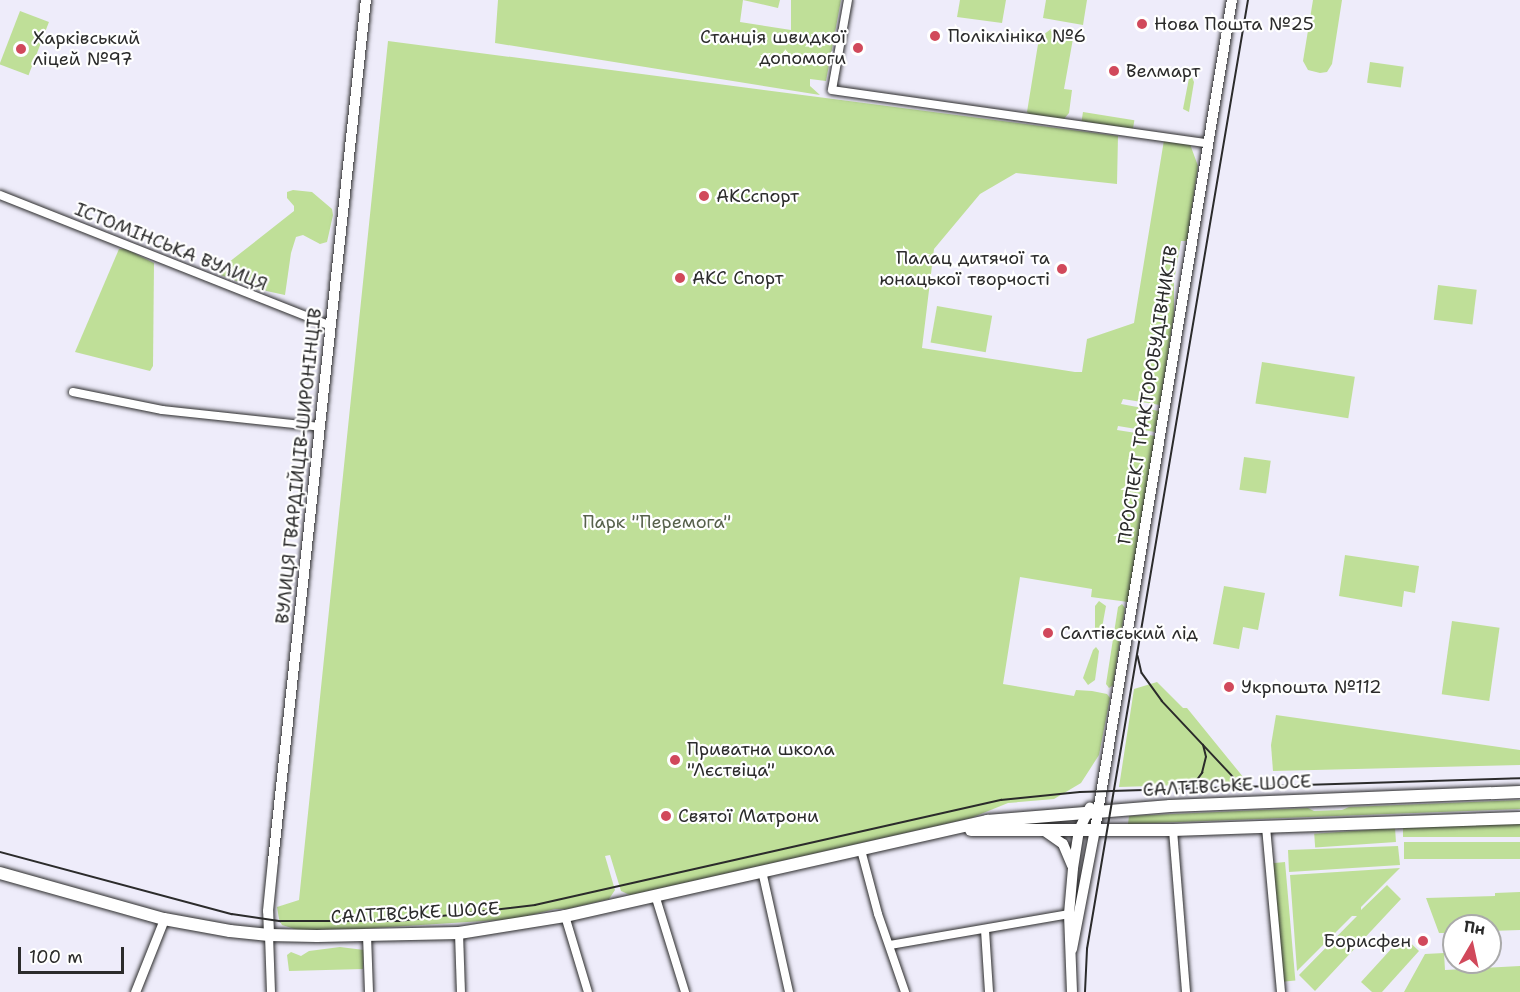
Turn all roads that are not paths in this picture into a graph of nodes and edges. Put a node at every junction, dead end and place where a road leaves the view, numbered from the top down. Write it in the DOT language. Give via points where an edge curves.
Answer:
graph roads {
  1 [pos="366,0"];
  2 [pos="848,0"];
  3 [pos="1232,0"];
  4 [pos="1206,143"];
  5 [pos="0,195"];
  6 [pos="331,326"];
  7 [pos="73,392"];
  8 [pos="320,427"];
  9 [pos="1520,792"];
  10 [pos="1092,812"];
  11 [pos="1520,818"];
  12 [pos="1266,827"];
  13 [pos="1043,830"];
  14 [pos="1079,830"];
  15 [pos="1095,830"];
  16 [pos="1173,830"];
  17 [pos="937,831"];
  18 [pos="861,850"];
  19 [pos="1073,868"];
  20 [pos="762,871"];
  21 [pos="0,873"];
  22 [pos="655,895"];
  23 [pos="1069,914"];
  24 [pos="565,916"];
  25 [pos="164,919"];
  26 [pos="985,930"];
  27 [pos="459,933"];
  28 [pos="269,935"];
  29 [pos="367,935"];
  30 [pos="890,945"];
  31 [pos="1072,949"];
  32 [pos="135,992"];
  33 [pos="271,992"];
  34 [pos="369,992"];
  35 [pos="461,992"];
  36 [pos="588,992"];
  37 [pos="685,992"];
  38 [pos="789,992"];
  39 [pos="904,992"];
  40 [pos="989,992"];
  41 [pos="1072,992"];
  42 [pos="1186,992"];
  43 [pos="1281,992"];
  1 -- 6 [label="main road, ВУЛИЦЯ ГВАРДІЙЦІВ-ШИРОНІНЦІВ"];
  2 -- 4 [label="street" via="832,90"];
  3 -- 4 [label="main road, ПРОСПЕКТ ТРАКТОРОБУДІВНИКІВ"];
  4 -- 10 [label="main road, ПРОСПЕКТ ТРАКТОРОБУДІВНИКІВ" via="1100,796"];
  5 -- 6 [label="street, ІСТОМІНСЬКА ВУЛИЦЯ"];
  6 -- 8 [label="main road, ВУЛИЦЯ ГВАРДІЙЦІВ-ШИРОНІНЦІВ"];
  7 -- 8 [label="street" via="162,410"];
  8 -- 28 [label="main road, ВУЛИЦЯ ГВАРДІЙЦІВ-ШИРОНІНЦІВ" via="268,911"];
  9 -- 10 [label="main road, САЛТІВСЬКЕ ШОСЕ"];
  10 -- 14 [label="main road, ПРОСПЕКТ ТРАКТОРОБУДІВНИКІВ"];
  10 -- 15 [label="main road, ПРОСПЕКТ ТРАКТОРОБУДІВНИКІВ"];
  10 -- 17 [label="main road, САЛТІВСЬКЕ ШОСЕ" via="987,821"];
  11 -- 12 [label="main road, САЛТІВСЬКЕ ШОСЕ"];
  12 -- 16 [label="main road, САЛТІВСЬКЕ ШОСЕ"];
  12 -- 43 [label="street"];
  13 -- 14 [label="main road, САЛТІВСЬКЕ ШОСЕ"];
  13 -- 17 [label="main road, САЛТІВСЬКЕ ШОСЕ"];
  13 -- 19 [label="main road" via="1063,844"];
  14 -- 15 [label="main road, САЛТІВСЬКЕ ШОСЕ"];
  14 -- 19 [label="main road, ПРОСПЕКТ ТРАКТОРОБУДІВНИКІВ"];
  15 -- 16 [label="main road, САЛТІВСЬКЕ ШОСЕ"];
  15 -- 31 [label="main road, ПРОСПЕКТ ТРАКТОРОБУДІВНИКІВ"];
  16 -- 42 [label="street"];
  17 -- 18 [label="main road, САЛТІВСЬКЕ ШОСЕ"];
  18 -- 20 [label="main road, САЛТІВСЬКЕ ШОСЕ"];
  18 -- 30 [label="street"];
  19 -- 23 [label="main road, ПРОСПЕКТ ТРАКТОРОБУДІВНИКІВ"];
  20 -- 22 [label="main road, САЛТІВСЬКЕ ШОСЕ"];
  20 -- 38 [label="street"];
  21 -- 25 [label="main road, САЛТІВСЬКЕ ШОСЕ"];
  22 -- 24 [label="main road, САЛТІВСЬКЕ ШОСЕ"];
  22 -- 37 [label="street"];
  23 -- 26 [label="street"];
  23 -- 31 [label="main road, ПРОСПЕКТ ТРАКТОРОБУДІВНИКІВ"];
  24 -- 27 [label="main road, САЛТІВСЬКЕ ШОСЕ"];
  24 -- 36 [label="street"];
  25 -- 28 [label="main road, САЛТІВСЬКЕ ШОСЕ"];
  25 -- 32 [label="street"];
  26 -- 30 [label="street"];
  26 -- 40 [label="street"];
  27 -- 29 [label="main road, САЛТІВСЬКЕ ШОСЕ"];
  27 -- 35 [label="street"];
  28 -- 29 [label="main road, САЛТІВСЬКЕ ШОСЕ"];
  28 -- 33 [label="street"];
  29 -- 34 [label="street"];
  30 -- 39 [label="street"];
  31 -- 41 [label="main road, ПРОСПЕКТ ТРАКТОРОБУДІВНИКІВ"];
}
